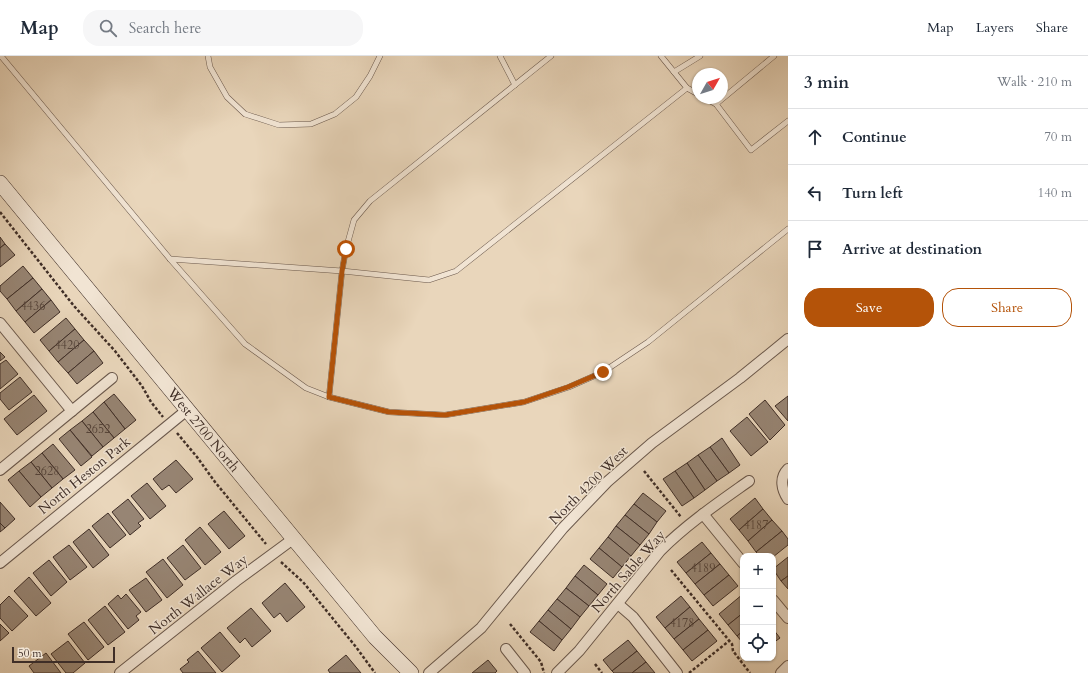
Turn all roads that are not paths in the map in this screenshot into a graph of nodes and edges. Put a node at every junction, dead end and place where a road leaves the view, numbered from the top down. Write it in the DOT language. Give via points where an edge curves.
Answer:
graph roads {
  1 [pos="1,56"];
  2 [pos="208,56"];
  3 [pos="380,56"];
  4 [pos="500,56"];
  5 [pos="551,56"];
  6 [pos="661,56"];
  7 [pos="700,56"];
  8 [pos="774,56"];
  9 [pos="674,72"];
  10 [pos="515,85"];
  11 [pos="687,88"];
  12 [pos="692,91"];
  13 [pos="728,94"];
  14 [pos="716,104"];
  15 [pos="788,121"];
  16 [pos="0,183"];
  17 [pos="788,229"];
  18 [pos="170,259"];
  19 [pos="342,271"];
  20 [pos="0,323"];
  21 [pos="788,339"];
  22 [pos="112,378"];
  23 [pos="329,397"];
  24 [pos="187,410"];
  25 [pos="72,411"];
  26 [pos="0,470"];
  27 [pos="786,472"];
  28 [pos="749,481"];
  29 [pos="788,500"];
  30 [pos="703,514"];
  31 [pos="293,539"];
  32 [pos="740,559"];
  33 [pos="0,563"];
  34 [pos="618,604"];
  35 [pos="776,604"];
  36 [pos="788,618"];
  37 [pos="506,649"];
  38 [pos="788,666"];
  39 [pos="120,673"];
  40 [pos="411,673"];
  41 [pos="429,673"];
  42 [pos="525,673"];
  43 [pos="557,673"];
  44 [pos="677,673"];
  45 [pos="781,673"];
  1 -- 18 [label="lane"];
  2 -- 3 [label="lane" via="210,67 228,97 245,114 279,124 311,124 335,114 356,97"];
  4 -- 10 [label="lane"];
  5 -- 10 [label="lane"];
  6 -- 9 [label="lane"];
  7 -- 9 [label="lane"];
  8 -- 13 [label="lane"];
  9 -- 11 [label="lane"];
  10 -- 19 [label="lane" via="370,201 354,220"];
  11 -- 12 [label="lane"];
  11 -- 19 [label="lane" via="456,271 429,280"];
  14 -- 15 [label="lane" via="752,150"];
  16 -- 24 [label="street, West 2700 North"];
  17 -- 23 [label="lane" via="648,342 603,372 568,387 524,402 445,415 389,412"];
  18 -- 19 [label="lane"];
  18 -- 23 [label="lane" via="245,344 306,388"];
  19 -- 23 [label="lane"];
  20 -- 25 [label="street"];
  21 -- 41 [label="street, North 4200 West" via="740,378 652,442 607,482 563,528 481,628"];
  22 -- 25 [label="street"];
  24 -- 31 [label="street, West 2700 North"];
  24 -- 33 [label="street, North Heston Park"];
  25 -- 26 [label="street"];
  27 -- 29 [label="street" via="782,488"];
  28 -- 30 [label="street, North Sable Way"];
  30 -- 32 [label="street"];
  30 -- 34 [label="street, North Sable Way" via="660,551"];
  31 -- 39 [label="street, North Wallace Way"];
  31 -- 40 [label="street, West 2700 North" via="376,637"];
  34 -- 43 [label="street, North Sable Way"];
  34 -- 44 [label="street" via="632,617"];
  35 -- 36 [label="street"];
  37 -- 42 [label="street"];
  38 -- 45 [label="street"];
}
